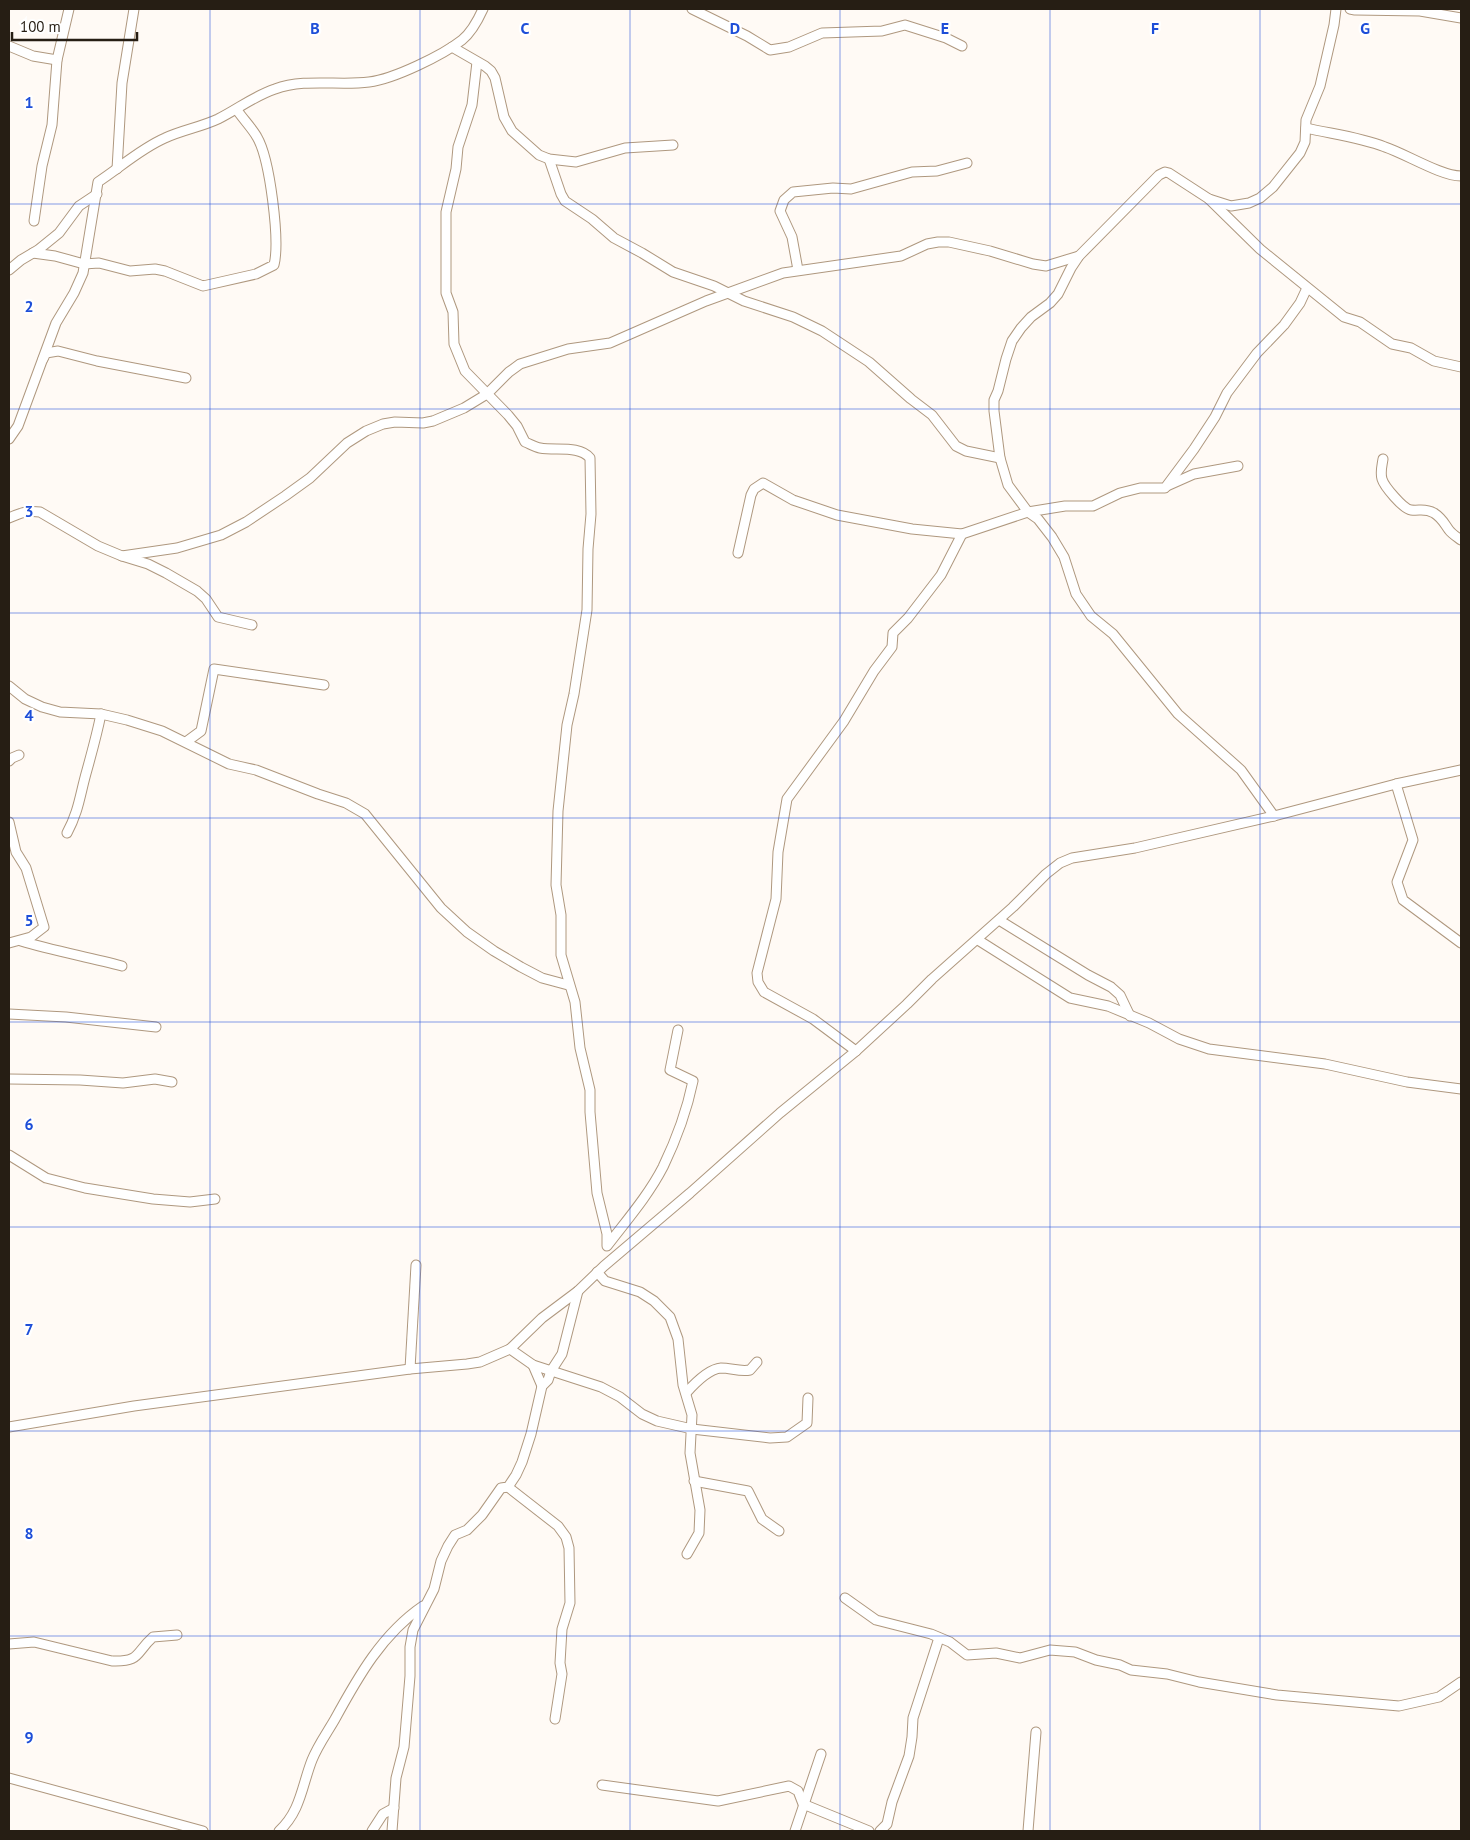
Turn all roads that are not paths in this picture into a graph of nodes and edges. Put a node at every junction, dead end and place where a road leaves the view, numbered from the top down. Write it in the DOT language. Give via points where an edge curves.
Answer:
graph roads {
  1 [pos="68,9"];
  2 [pos="134,9"];
  3 [pos="484,9"];
  4 [pos="692,9"];
  5 [pos="1336,9"];
  6 [pos="1350,9"];
  7 [pos="1461,18"];
  8 [pos="9,46"];
  9 [pos="452,46"];
  10 [pos="962,46"];
  11 [pos="57,60"];
  12 [pos="476,62"];
  13 [pos="237,110"];
  14 [pos="1306,128"];
  15 [pos="673,145"];
  16 [pos="549,159"];
  17 [pos="967,163"];
  18 [pos="118,169"];
  19 [pos="1461,176"];
  20 [pos="97,194"];
  21 [pos="1209,199"];
  22 [pos="34,221"];
  23 [pos="33,253"];
  24 [pos="1079,256"];
  25 [pos="84,264"];
  26 [pos="9,270"];
  27 [pos="798,270"];
  28 [pos="1307,288"];
  29 [pos="727,294"];
  30 [pos="41,362"];
  31 [pos="1461,367"];
  32 [pos="186,378"];
  33 [pos="487,394"];
  34 [pos="9,439"];
  35 [pos="1000,458"];
  36 [pos="1383,459"];
  37 [pos="1238,466"];
  38 [pos="1165,488"];
  39 [pos="1028,512"];
  40 [pos="9,518"];
  41 [pos="962,534"];
  42 [pos="1461,540"];
  43 [pos="738,553"];
  44 [pos="122,556"];
  45 [pos="252,625"];
  46 [pos="324,685"];
  47 [pos="9,686"];
  48 [pos="101,714"];
  49 [pos="186,742"];
  50 [pos="19,755"];
  51 [pos="9,761"];
  52 [pos="1461,770"];
  53 [pos="1396,784"];
  54 [pos="1274,816"];
  55 [pos="9,822"];
  56 [pos="67,833"];
  57 [pos="999,920"];
  58 [pos="978,940"];
  59 [pos="21,941"];
  60 [pos="9,943"];
  61 [pos="1461,943"];
  62 [pos="122,966"];
  63 [pos="568,985"];
  64 [pos="9,1014"];
  65 [pos="1130,1016"];
  66 [pos="156,1027"];
  67 [pos="678,1030"];
  68 [pos="856,1050"];
  69 [pos="9,1079"];
  70 [pos="172,1082"];
  71 [pos="1461,1090"];
  72 [pos="9,1155"];
  73 [pos="215,1199"];
  74 [pos="607,1246"];
  75 [pos="416,1265"];
  76 [pos="600,1269"];
  77 [pos="578,1291"];
  78 [pos="510,1349"];
  79 [pos="757,1362"];
  80 [pos="533,1365"];
  81 [pos="410,1369"];
  82 [pos="551,1370"];
  83 [pos="542,1386"];
  84 [pos="686,1393"];
  85 [pos="808,1398"];
  86 [pos="9,1427"];
  87 [pos="692,1429"];
  88 [pos="694,1481"];
  89 [pos="508,1487"];
  90 [pos="779,1531"];
  91 [pos="687,1554"];
  92 [pos="845,1598"];
  93 [pos="425,1604"];
  94 [pos="177,1635"];
  95 [pos="939,1638"];
  96 [pos="9,1644"];
  97 [pos="1461,1682"];
  98 [pos="555,1719"];
  99 [pos="1036,1732"];
  100 [pos="821,1754"];
  101 [pos="9,1778"];
  102 [pos="602,1785"];
  103 [pos="803,1804"];
  104 [pos="394,1808"];
  105 [pos="203,1831"];
  106 [pos="279,1831"];
  107 [pos="372,1831"];
  108 [pos="392,1831"];
  109 [pos="795,1831"];
  110 [pos="869,1831"];
  111 [pos="880,1831"];
  112 [pos="1028,1831"];
  1 -- 11 [label="street"];
  2 -- 18 [label="street" via="122,82"];
  3 -- 9 [label="street" via="463,39"];
  4 -- 10 [label="street" via="770,50 789,47 822,33 882,31 904,26"];
  5 -- 14 [label="street" via="1320,86 1308,112"];
  6 -- 7 [label="street" via="1420,11"];
  8 -- 11 [label="street" via="33,56"];
  9 -- 12 [label="street"];
  9 -- 13 [label="street" via="389,78 369,83 278,88 255,96"];
  11 -- 22 [label="street" via="52,125"];
  12 -- 16 [label="street" via="486,66 495,78 504,117 512,131"];
  12 -- 33 [label="street" via="472,105 458,148 446,212 445,284 457,354 465,371"];
  13 -- 18 [label="street" via="165,137"];
  13 -- 25 [label="street" via="257,137 266,157 275,226 274,265 256,274 203,286 155,269 130,271 99,263"];
  14 -- 19 [label="street" via="1370,142"];
  14 -- 21 [label="street" via="1300,153 1260,198 1231,206"];
  15 -- 16 [label="street" via="624,148 576,162"];
  16 -- 29 [label="street" via="565,201 614,238 673,272 714,286"];
  17 -- 27 [label="street" via="937,171 912,172 850,189 793,192 784,200 780,211 792,237"];
  18 -- 20 [label="street" via="98,182"];
  20 -- 23 [label="street" via="79,206 59,233"];
  20 -- 25 [label="street"];
  21 -- 24 [label="street" via="1169,174 1162,173"];
  21 -- 28 [label="street" via="1260,249"];
  23 -- 25 [label="street"];
  23 -- 26 [label="street"];
  24 -- 27 [label="street" via="1046,266 990,250 938,242 901,256"];
  24 -- 35 [label="street" via="1058,294 1012,341 994,400"];
  25 -- 30 [label="street" via="83,273 56,323"];
  27 -- 29 [label="street"];
  28 -- 31 [label="street" via="1344,317 1360,322 1392,344 1411,348 1434,361"];
  28 -- 38 [label="street" via="1284,325 1257,353 1227,394 1194,449"];
  29 -- 33 [label="street" via="610,343 568,350 520,364"];
  29 -- 35 [label="street" via="822,330 869,362 932,415 956,446 966,452"];
  30 -- 32 [label="street" via="46,353 58,351"];
  30 -- 34 [label="street" via="18,426"];
  33 -- 44 [label="street" via="433,421 395,422 366,431 292,492 221,535 177,548"];
  33 -- 63 [label="street" via="512,420 525,442 540,448 577,451 590,458 587,610 567,726 555,867 562,915 561,954"];
  35 -- 39 [label="street" via="1008,485"];
  36 -- 42 [label="street" via="1382,480 1405,508 1432,512"];
  37 -- 38 [label="street" via="1194,474"];
  38 -- 39 [label="street" via="1140,488 1120,493 1093,506 1065,506"];
  39 -- 41 [label="street"];
  39 -- 54 [label="street" via="1052,536 1064,557 1076,594 1091,616 1113,634 1178,714 1241,770"];
  40 -- 44 [label="street" via="30,510 40,512 98,546"];
  41 -- 43 [label="street" via="912,529 837,515 793,500 763,483 751,495"];
  41 -- 68 [label="street" via="941,575 893,633 892,647 844,721 787,799 783,817 776,899 757,973 758,982 764,992 813,1019"];
  44 -- 45 [label="street" via="148,564 197,591 218,617"];
  46 -- 49 [label="street" via="214,669 201,731"];
  47 -- 48 [label="street" via="24,699 42,707 60,712"];
  48 -- 49 [label="street" via="162,731"];
  48 -- 56 [label="street" via="76,817"];
  49 -- 63 [label="street" via="229,764 256,770 346,803 365,814 441,908 467,932 521,967 542,978"];
  50 -- 51 [label="street"];
  52 -- 53 [label="street"];
  53 -- 54 [label="street"];
  53 -- 61 [label="street" via="1413,840 1398,882 1403,900"];
  54 -- 57 [label="street" via="1135,848 1072,858 1046,874"];
  55 -- 59 [label="street" via="16,852 26,868 44,927"];
  57 -- 58 [label="street"];
  57 -- 65 [label="street" via="1111,987 1120,995"];
  58 -- 65 [label="street" via="1070,998 1108,1006"];
  58 -- 68 [label="street"];
  59 -- 60 [label="street"];
  59 -- 62 [label="street"];
  63 -- 74 [label="street" via="590,1090 597,1193"];
  64 -- 66 [label="street"];
  65 -- 71 [label="street" via="1209,1049 1325,1064"];
  67 -- 74 [label="street" via="670,1070 693,1080 689,1100 662,1168"];
  68 -- 76 [label="street"];
  69 -- 70 [label="street" via="123,1083 155,1079"];
  72 -- 73 [label="street" via="46,1178 85,1188 153,1199 190,1202"];
  74 -- 76 [label="street"];
  75 -- 81 [label="street"];
  76 -- 77 [label="street"];
  76 -- 84 [label="street" via="605,1281 640,1292 670,1317 678,1339"];
  77 -- 78 [label="street" via="542,1318"];
  77 -- 82 [label="street" via="562,1354"];
  78 -- 80 [label="street"];
  78 -- 81 [label="street" via="480,1362"];
  79 -- 84 [label="street" via="750,1370 740,1372 720,1368 698,1379"];
  80 -- 82 [label="street"];
  80 -- 83 [label="street"];
  81 -- 86 [label="street" via="134,1406"];
  82 -- 83 [label="street"];
  82 -- 87 [label="street" via="601,1386 657,1421"];
  83 -- 89 [label="street" via="522,1462"];
  84 -- 87 [label="street"];
  85 -- 87 [label="street" via="807,1423 787,1437 758,1438"];
  87 -- 88 [label="street" via="690,1453"];
  88 -- 90 [label="street" via="748,1491 762,1519"];
  88 -- 91 [label="street" via="700,1510 699,1533"];
  89 -- 93 [label="street" via="501,1488 467,1530 455,1535"];
  89 -- 98 [label="street" via="558,1526 569,1548 570,1603 562,1629 562,1674"];
  92 -- 95 [label="street" via="876,1620"];
  93 -- 104 [label="street" via="411,1637 404,1747 396,1778"];
  93 -- 106 [label="street" via="394,1630 354,1684 320,1743 291,1819"];
  94 -- 96 [label="street" via="153,1637 135,1659 126,1662 34,1642"];
  95 -- 97 [label="street" via="950,1642 967,1656 996,1653 1020,1658 1050,1650 1075,1652 1131,1670 1277,1695 1399,1706 1439,1697"];
  95 -- 111 [label="street" via="913,1718 908,1756 887,1824"];
  99 -- 112 [label="street"];
  100 -- 103 [label="street"];
  101 -- 105 [label="street"];
  102 -- 103 [label="street" via="718,1801 789,1786 798,1791"];
  103 -- 109 [label="street"];
  103 -- 110 [label="street"];
  104 -- 107 [label="street" via="383,1814"];
  104 -- 108 [label="street"];
}
